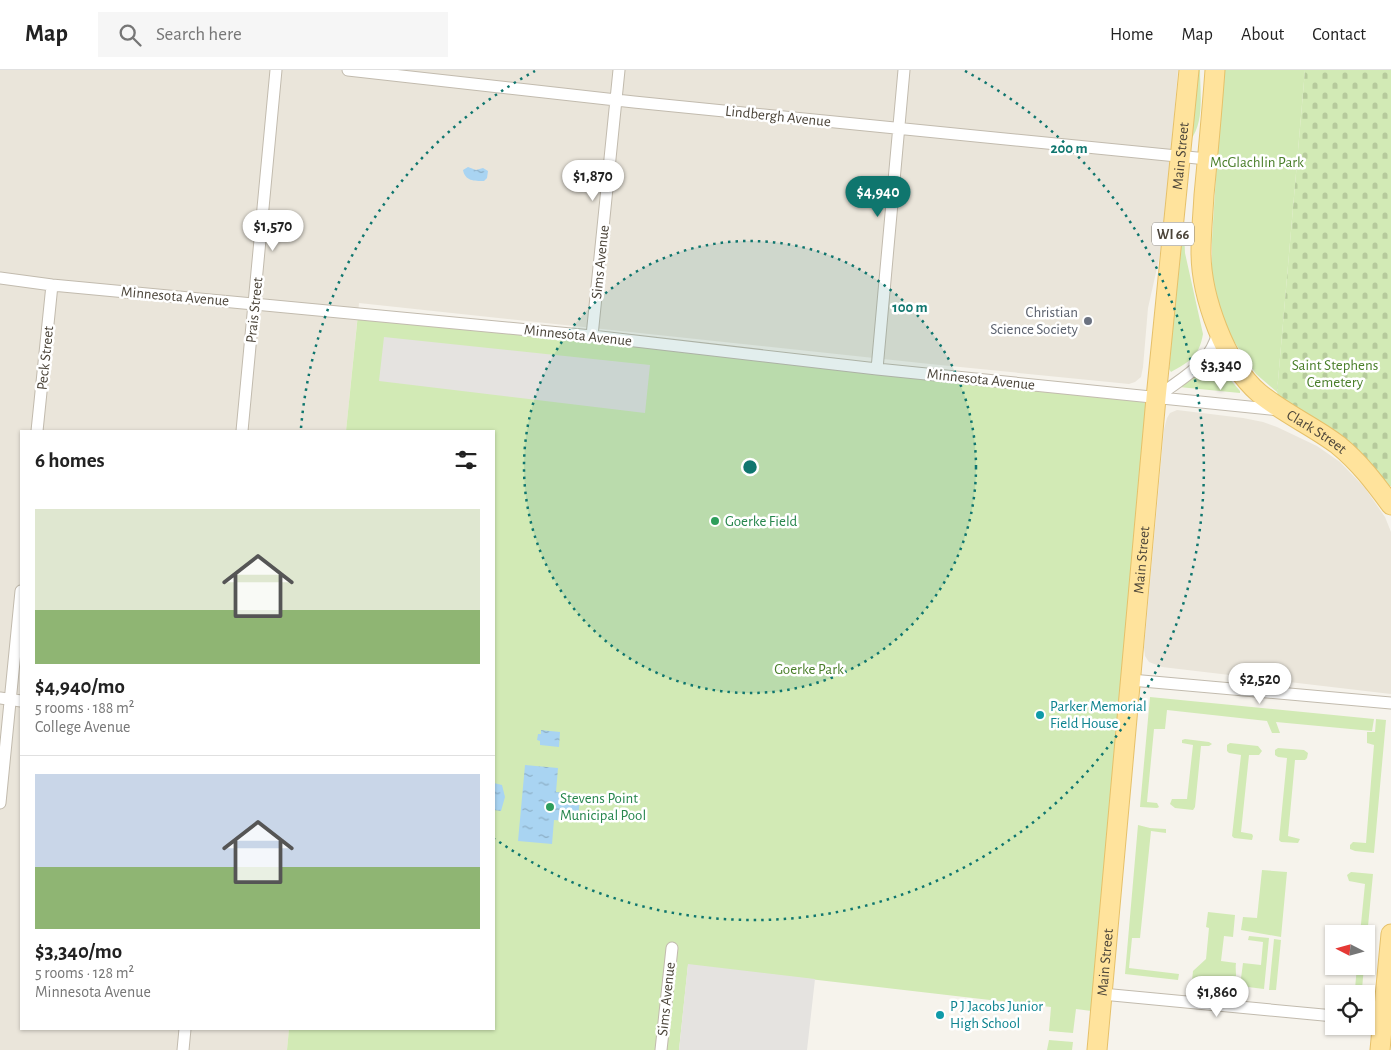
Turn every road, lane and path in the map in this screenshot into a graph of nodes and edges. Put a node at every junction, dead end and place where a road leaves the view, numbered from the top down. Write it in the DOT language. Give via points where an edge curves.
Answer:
graph roads {
  1 [pos="276,70"];
  2 [pos="348,70"];
  3 [pos="620,70"];
  4 [pos="904,70"];
  5 [pos="1189,70"];
  6 [pos="1215,70"];
  7 [pos="617,100"];
  8 [pos="899,129"];
  9 [pos="1181,156"];
  10 [pos="1207,159"];
  11 [pos="0,278"];
  12 [pos="52,284"];
  13 [pos="255,304"];
  14 [pos="1218,330"];
  15 [pos="592,336"];
  16 [pos="878,369"];
  17 [pos="1156,398"];
  18 [pos="1283,410"];
  19 [pos="37,430"];
  20 [pos="242,430"];
  21 [pos="1391,504"];
  22 [pos="20,601"];
  23 [pos="1130,680"];
  24 [pos="10,699"];
  25 [pos="1391,704"];
  26 [pos="0,803"];
  27 [pos="1391,934"];
  28 [pos="672,948"];
  29 [pos="1102,994"];
  30 [pos="1325,1015"];
  31 [pos="1380,1021"];
  32 [pos="185,1030"];
  33 [pos="183,1050"];
  34 [pos="661,1050"];
  35 [pos="1097,1050"];
  36 [pos="1380,1050"];
  1 -- 13 [label="street, Prais Street"];
  2 -- 7 [label="street, Lindbergh Avenue"];
  3 -- 7 [label="street, Sims Avenue"];
  4 -- 8 [label="street"];
  5 -- 9 [label="main road, Main Street / WI 66"];
  6 -- 10 [label="main road, WI 66"];
  7 -- 8 [label="street, Lindbergh Avenue"];
  7 -- 15 [label="street, Sims Avenue"];
  8 -- 9 [label="street, Lindbergh Avenue"];
  8 -- 16 [label="street"];
  9 -- 10 [label="street, Lindbergh Avenue"];
  9 -- 17 [label="main road, Main Street / WI 66"];
  10 -- 14 [label="main road, Clark Street / WI 66" via="1201,252 1205,286"];
  11 -- 12 [label="street, Minnesota Avenue"];
  12 -- 13 [label="street, Minnesota Avenue"];
  12 -- 19 [label="street, Peck Street"];
  13 -- 15 [label="street, Minnesota Avenue"];
  13 -- 20 [label="street, Prais Street"];
  14 -- 17 [label="street" via="1214,348 1206,358"];
  14 -- 18 [label="main road, Clark Street / WI 66" via="1231,360 1243,377"];
  15 -- 16 [label="street, Minnesota Avenue"];
  16 -- 17 [label="street, Minnesota Avenue"];
  17 -- 18 [label="street, Minnesota Avenue"];
  17 -- 23 [label="main road, Main Street / WI 66"];
  18 -- 21 [label="main road, Clark Street / WI 66" via="1337,445 1372,479"];
  22 -- 24 [label="street"];
  23 -- 25 [label="street"];
  23 -- 29 [label="main road, Main Street / WI 66"];
  24 -- 26 [label="street"];
  27 -- 31 [label="main road"];
  28 -- 34 [label="street, Sims Avenue"];
  29 -- 30 [label="street"];
  29 -- 35 [label="main road, Main Street / WI 66"];
  31 -- 36 [label="main road"];
  32 -- 33 [label="street"];
}
